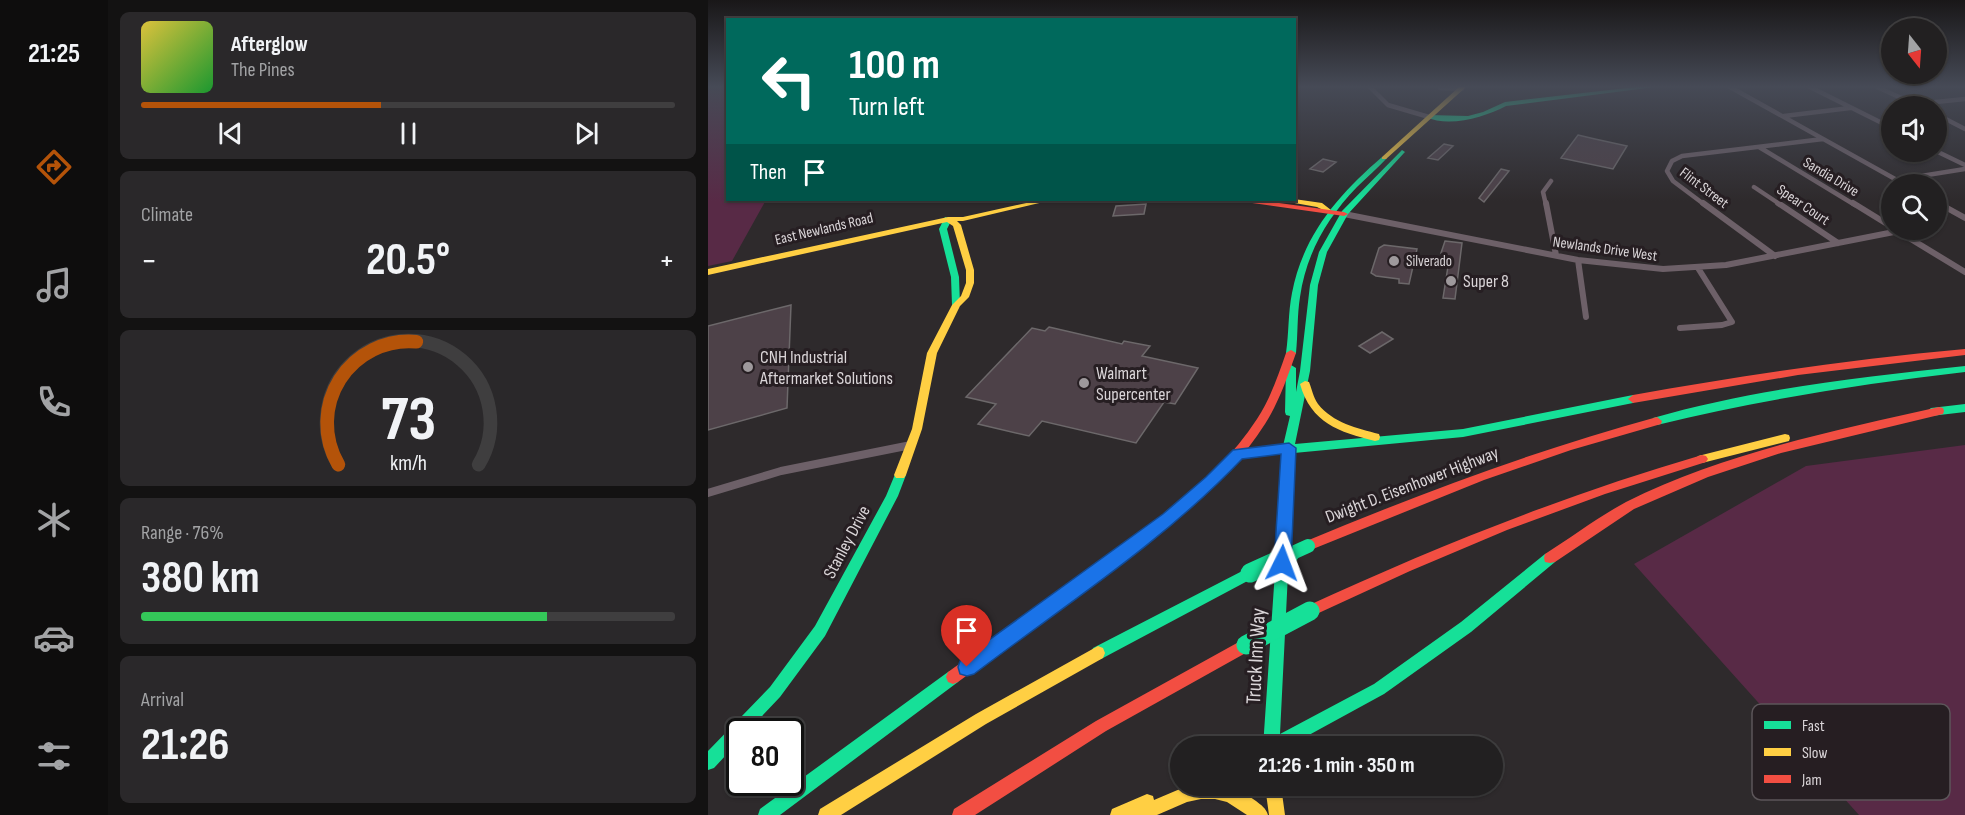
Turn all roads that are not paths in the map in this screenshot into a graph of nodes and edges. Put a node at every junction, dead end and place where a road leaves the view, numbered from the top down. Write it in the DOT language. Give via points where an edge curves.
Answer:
graph roads {
  1 [pos="1425,125"];
  2 [pos="1426,125"];
  3 [pos="1798,125"];
  4 [pos="1823,139"];
  5 [pos="1759,147"];
  6 [pos="1947,157"];
  7 [pos="1965,167"];
  8 [pos="1885,174"];
  9 [pos="1928,174"];
  10 [pos="1551,181"];
  11 [pos="1754,187"];
  12 [pos="1011,201"];
  13 [pos="1044,201"];
  14 [pos="1251,201"];
  15 [pos="1295,201"];
  16 [pos="1947,208"];
  17 [pos="1330,211"];
  18 [pos="1344,214"];
  19 [pos="1965,218"];
  20 [pos="948,219"];
  21 [pos="1881,220"];
  22 [pos="1881,234"];
  23 [pos="1913,240"];
  24 [pos="1838,243"];
  25 [pos="1556,255"];
  26 [pos="1775,256"];
  27 [pos="1578,260"];
  28 [pos="1698,268"];
  29 [pos="708,272"];
  30 [pos="1965,272"];
  31 [pos="1586,317"];
  32 [pos="1680,328"];
  33 [pos="1292,351"];
  34 [pos="1965,352"];
  35 [pos="1965,369"];
  36 [pos="1304,375"];
  37 [pos="1965,408"];
  38 [pos="1939,411"];
  39 [pos="1389,440"];
  40 [pos="911,445"];
  41 [pos="1289,448"];
  42 [pos="1238,454"];
  43 [pos="708,493"];
  44 [pos="1273,736"];
  45 [pos="1292,736"];
  46 [pos="708,762"];
  47 [pos="1170,792"];
  48 [pos="1274,796"];
  49 [pos="766,815"];
  50 [pos="826,815"];
  51 [pos="960,815"];
  52 [pos="1118,815"];
  53 [pos="1139,815"];
  54 [pos="1260,815"];
  55 [pos="1277,815"];
  1 -- 17 [label="main road, Truck Inn Way" via="1354,184"];
  2 -- 18 [label="main road"];
  3 -- 4 [label="street"];
  4 -- 5 [label="street, Flint Street"];
  4 -- 8 [label="street"];
  5 -- 21 [label="street, Sandia Drive"];
  5 -- 26 [label="street, Flint Street" via="1682,156 1671,161 1666,171 1673,181"];
  6 -- 7 [label="street"];
  7 -- 9 [label="street"];
  10 -- 25 [label="street" via="1543,192"];
  11 -- 24 [label="street, Spear Court"];
  12 -- 20 [label="main road, East Newlands Road" via="961,212"];
  13 -- 20 [label="main road, East Newlands Road"];
  14 -- 17 [label="main road"];
  15 -- 17 [label="main road"];
  16 -- 19 [label="street"];
  17 -- 18 [label="main road"];
  17 -- 33 [label="main road, Truck Inn Way" via="1311,243 1298,278"];
  18 -- 25 [label="street, Newlands Drive West"];
  18 -- 36 [label="main road" via="1327,242 1316,273"];
  20 -- 29 [label="main road, East Newlands Road"];
  20 -- 40 [label="main road, Stanley Drive" via="943,229 955,278 956,305 929,359"];
  22 -- 24 [label="street, Newlands Drive West"];
  23 -- 30 [label="street"];
  24 -- 26 [label="street, Newlands Drive West"];
  25 -- 27 [label="street, Newlands Drive West"];
  26 -- 28 [label="street, Newlands Drive West"];
  27 -- 28 [label="street, Newlands Drive West" via="1629,267"];
  27 -- 31 [label="street"];
  28 -- 32 [label="street" via="1732,322"];
  33 -- 41 [label="main road, Truck Inn Way"];
  33 -- 42 [label="main road" via="1271,406"];
  34 -- 39 [label="main road" via="1800,369 1464,433"];
  35 -- 50 [label="main road, Dwight D. Eisenhower Highway, bridge" via="1803,390 1629,429 1441,491 1250,573 1084,659"];
  36 -- 39 [label="main road" via="1305,393 1322,416 1359,434"];
  36 -- 41 [label="main road"];
  37 -- 38 [label="main road"];
  38 -- 45 [label="main road" via="1775,450 1706,472 1629,507 1548,559 1466,627 1379,689"];
  38 -- 51 [label="main road, bridge" via="1735,449 1630,479 1485,531 1310,611 1246,645 1092,732"];
  39 -- 41 [label="main road"];
  40 -- 43 [label="street" via="781,471"];
  40 -- 46 [label="main road, Stanley Drive" via="892,496 820,631 775,692"];
  41 -- 42 [label="main road"];
  41 -- 44 [label="main road, Truck Inn Way"];
  42 -- 49 [label="main road" via="1161,525"];
  47 -- 52 [label="main road"];
  48 -- 55 [label="main road"];
  53 -- 54 [label="main road" via="1189,793 1219,788 1241,798"];
}
